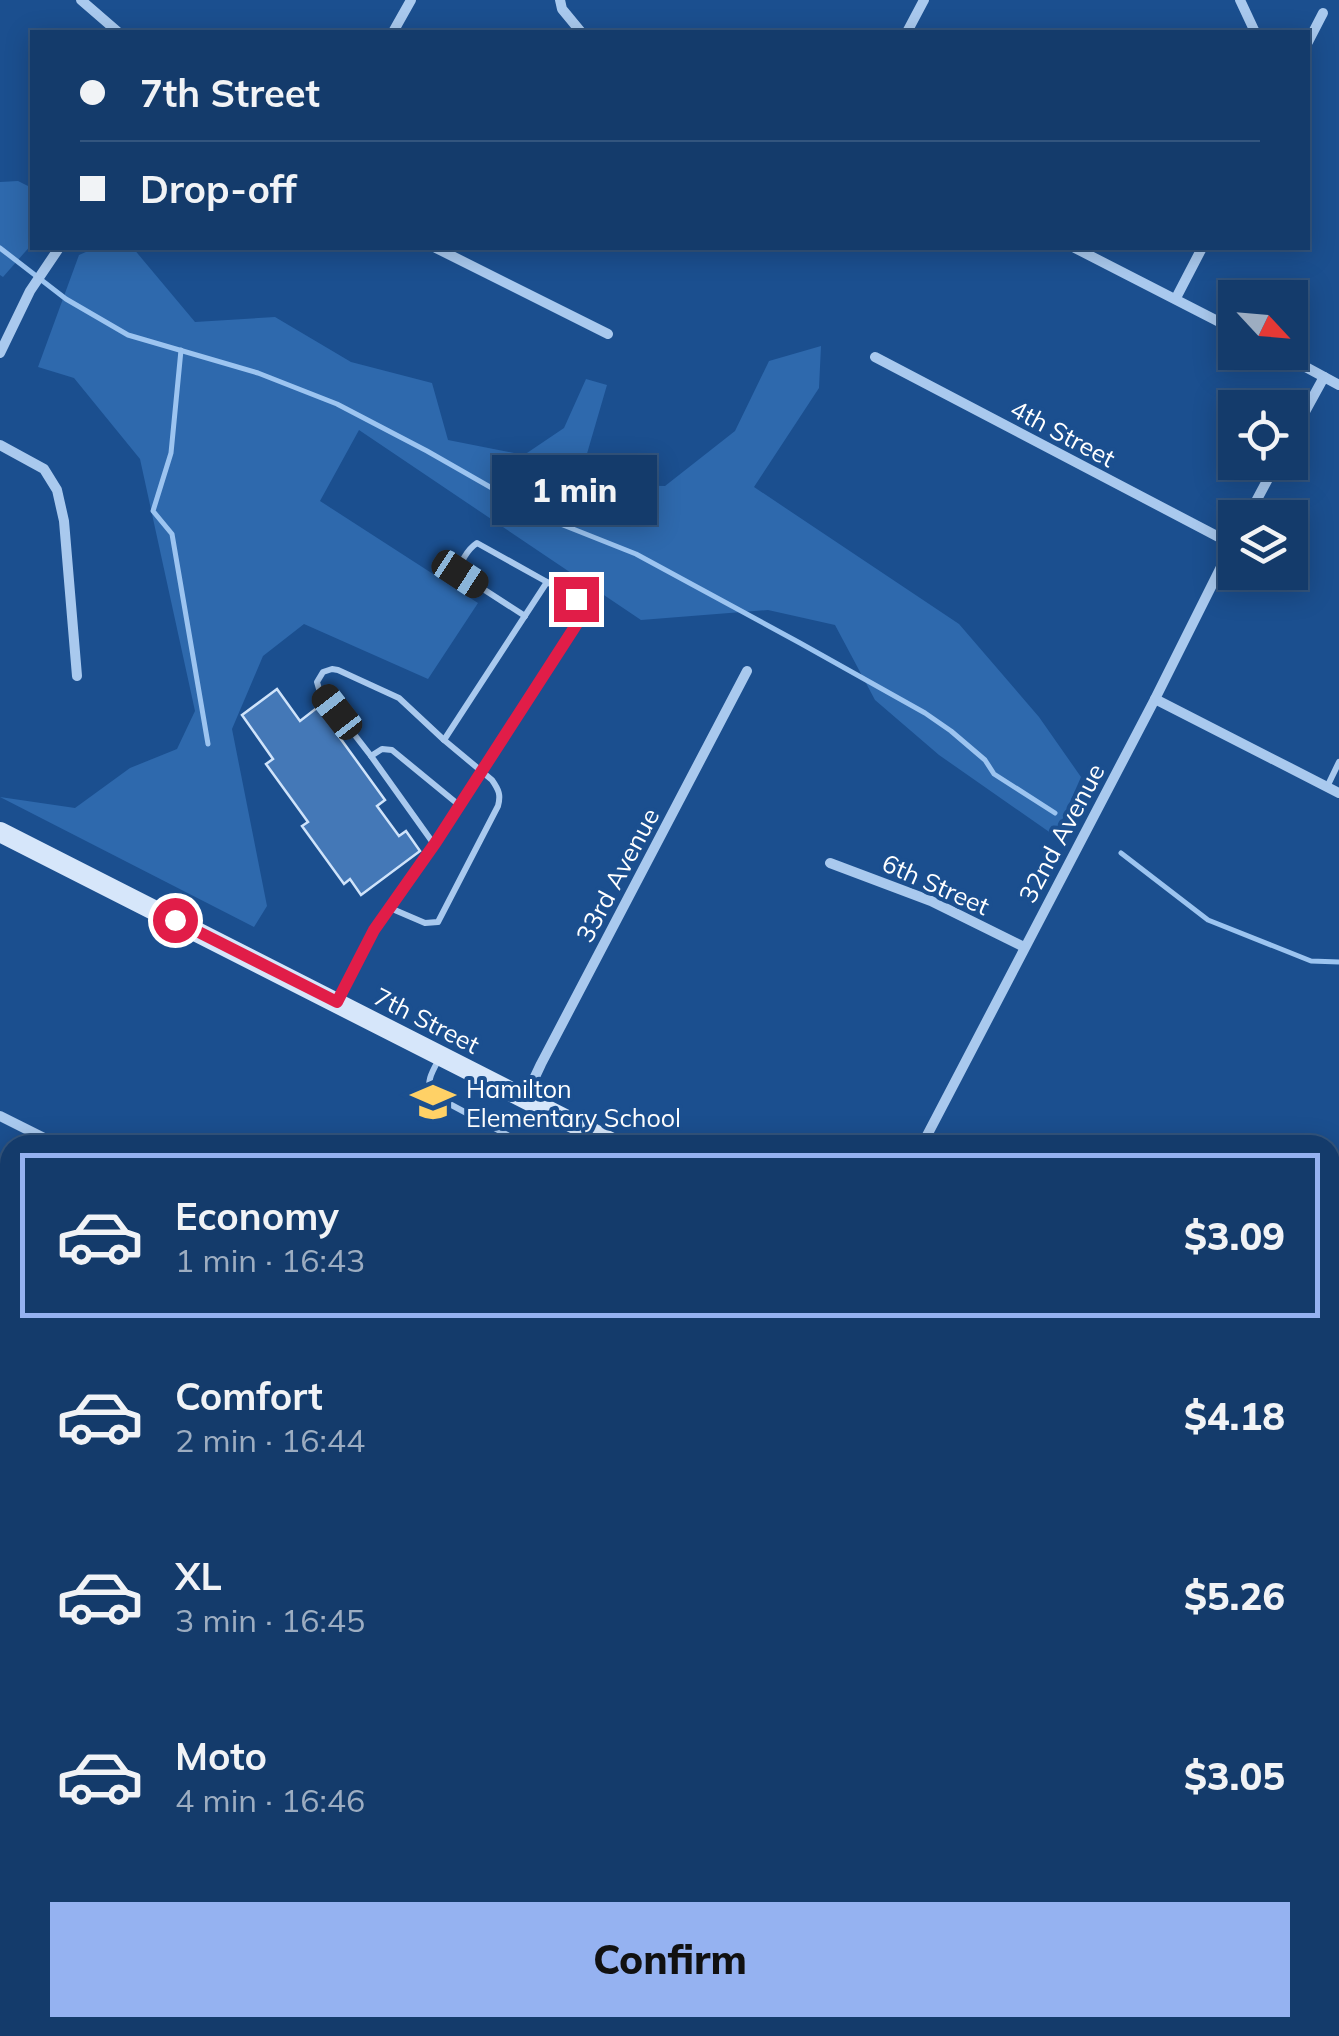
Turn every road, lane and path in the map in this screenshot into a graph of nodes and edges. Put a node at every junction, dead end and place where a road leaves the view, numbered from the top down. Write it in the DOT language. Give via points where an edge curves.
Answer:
graph roads {
  1 [pos="81,0"];
  2 [pos="411,0"];
  3 [pos="560,0"];
  4 [pos="924,0"];
  5 [pos="1240,0"];
  6 [pos="1323,13"];
  7 [pos="116,30"];
  8 [pos="395,30"];
  9 [pos="579,30"];
  10 [pos="909,30"];
  11 [pos="1254,30"];
  12 [pos="1310,38"];
  13 [pos="59,250"];
  14 [pos="440,250"];
  15 [pos="1079,250"];
  16 [pos="1201,250"];
  17 [pos="1176,298"];
  18 [pos="1218,321"];
  19 [pos="608,334"];
  20 [pos="0,354"];
  21 [pos="874,356"];
  22 [pos="1308,368"];
  23 [pos="1324,377"];
  24 [pos="1339,385"];
  25 [pos="1308,406"];
  26 [pos="0,445"];
  27 [pos="1218,534"];
  28 [pos="1218,573"];
  29 [pos="547,582"];
  30 [pos="525,616"];
  31 [pos="746,672"];
  32 [pos="76,676"];
  33 [pos="1154,699"];
  34 [pos="444,740"];
  35 [pos="372,756"];
  36 [pos="1339,762"];
  37 [pos="480,772"];
  38 [pos="1327,786"];
  39 [pos="1339,792"];
  40 [pos="459,805"];
  41 [pos="0,832"];
  42 [pos="436,842"];
  43 [pos="830,863"];
  44 [pos="390,908"];
  45 [pos="1024,946"];
  46 [pos="337,1002"];
  47 [pos="440,1055"];
  48 [pos="525,1098"];
  49 [pos="0,1116"];
  50 [pos="38,1135"];
  51 [pos="506,1135"];
  52 [pos="597,1135"];
  53 [pos="927,1135"];
  1 -- 7 [label="street"];
  2 -- 8 [label="street"];
  3 -- 9 [label="street"];
  4 -- 10 [label="street"];
  5 -- 11 [label="street"];
  6 -- 12 [label="street"];
  13 -- 20 [label="street"];
  14 -- 19 [label="street"];
  15 -- 17 [label="street"];
  16 -- 17 [label="street"];
  17 -- 18 [label="street"];
  21 -- 27 [label="street, 4th Street"];
  22 -- 23 [label="street"];
  23 -- 24 [label="street"];
  23 -- 25 [label="street"];
  26 -- 32 [label="street" via="44,469 57,490"];
  28 -- 33 [label="street, 32nd Avenue"];
  29 -- 30 [label="lane"];
  29 -- 30 [label="lane" via="478,544 460,564 460,574"];
  29 -- 37 [label="lane" via="582,606 578,622"];
  30 -- 34 [label="lane"];
  31 -- 48 [label="street, 33rd Avenue"];
  33 -- 38 [label="street"];
  33 -- 45 [label="street, 32nd Avenue"];
  34 -- 35 [label="lane" via="399,698 326,670 319,689"];
  34 -- 37 [label="lane"];
  35 -- 40 [label="lane" via="392,750"];
  35 -- 42 [label="lane"];
  36 -- 38 [label="lane"];
  37 -- 40 [label="lane"];
  37 -- 44 [label="lane" via="498,788 498,806 443,915 424,923"];
  38 -- 39 [label="street"];
  40 -- 42 [label="lane"];
  41 -- 46 [label="street, 7th Street"];
  42 -- 44 [label="lane"];
  43 -- 45 [label="street, 6th Street" via="931,900"];
  44 -- 46 [label="lane"];
  45 -- 53 [label="street, 32nd Avenue"];
  46 -- 47 [label="street, 7th Street"];
  47 -- 48 [label="street, 7th Street"];
  47 -- 51 [label="lane" via="431,1094"];
  48 -- 52 [label="street, 7th Street"];
  49 -- 50 [label="street"];
}
